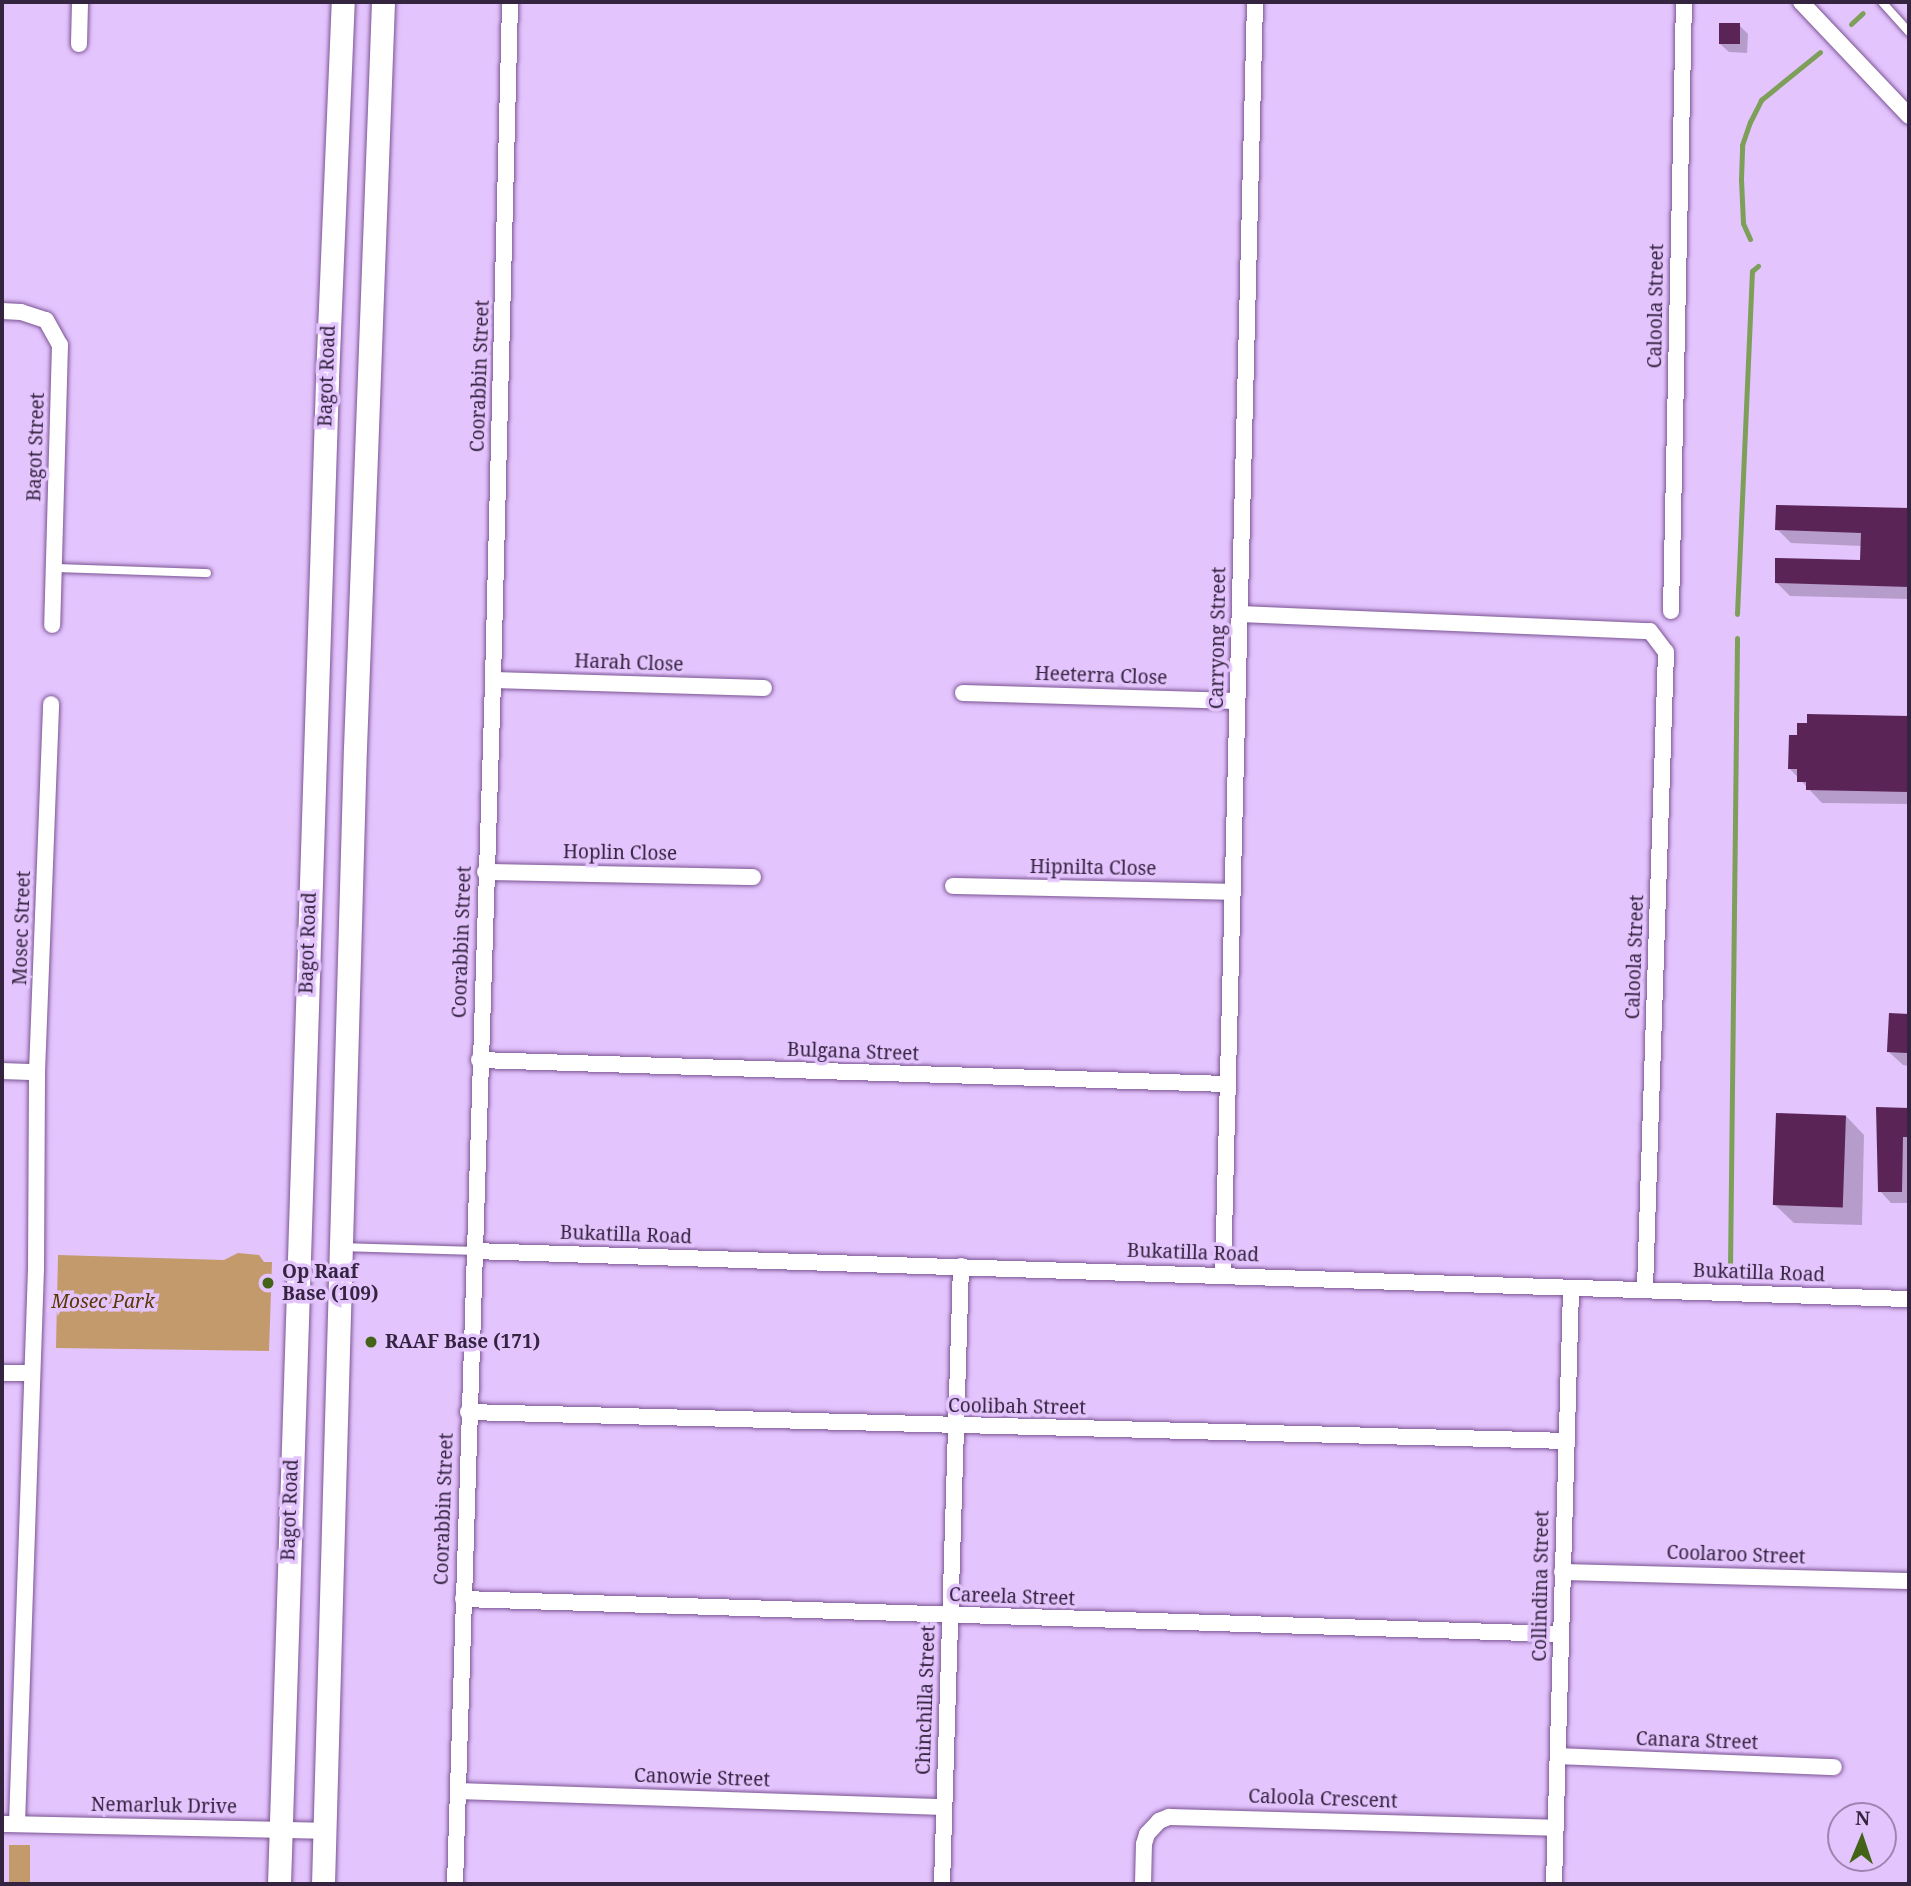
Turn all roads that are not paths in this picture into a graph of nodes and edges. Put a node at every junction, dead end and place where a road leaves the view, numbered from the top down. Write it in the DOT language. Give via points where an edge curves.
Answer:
graph roads {
  1 [pos="80,2"];
  2 [pos="343,2"];
  3 [pos="383,2"];
  4 [pos="510,2"];
  5 [pos="1255,2"];
  6 [pos="1684,2"];
  7 [pos="1802,2"];
  8 [pos="1882,2"];
  9 [pos="1909,32"];
  10 [pos="79,44"];
  11 [pos="1909,116"];
  12 [pos="2,311"];
  13 [pos="53,568"];
  14 [pos="207,573"];
  15 [pos="1671,611"];
  16 [pos="1240,614"];
  17 [pos="52,625"];
  18 [pos="493,680"];
  19 [pos="764,688"];
  20 [pos="963,693"];
  21 [pos="1237,701"];
  22 [pos="51,704"];
  23 [pos="485,872"];
  24 [pos="753,877"];
  25 [pos="953,886"];
  26 [pos="1232,892"];
  27 [pos="479,1060"];
  28 [pos="2,1071"];
  29 [pos="37,1072"];
  30 [pos="1227,1084"];
  31 [pos="340,1247"];
  32 [pos="474,1251"];
  33 [pos="961,1266"];
  34 [pos="1223,1275"];
  35 [pos="1571,1289"];
  36 [pos="1645,1290"];
  37 [pos="1909,1299"];
  38 [pos="2,1373"];
  39 [pos="30,1373"];
  40 [pos="468,1412"];
  41 [pos="956,1427"];
  42 [pos="1565,1441"];
  43 [pos="1562,1572"];
  44 [pos="1909,1581"];
  45 [pos="463,1599"];
  46 [pos="950,1616"];
  47 [pos="1560,1634"];
  48 [pos="1558,1756"];
  49 [pos="1834,1767"];
  50 [pos="458,1791"];
  51 [pos="944,1807"];
  52 [pos="10,1824"];
  53 [pos="1555,1828"];
  54 [pos="280,1830"];
  55 [pos="325,1831"];
  56 [pos="279,1884"];
  57 [pos="323,1884"];
  58 [pos="455,1884"];
  59 [pos="942,1884"];
  60 [pos="1143,1884"];
  61 [pos="1554,1884"];
  1 -- 10 [label="street"];
  2 -- 54 [label="main road, Bagot Road" via="326,391"];
  3 -- 31 [label="main road"];
  4 -- 18 [label="street, Coorabbin Street"];
  5 -- 16 [label="street, Carryong Street"];
  6 -- 15 [label="street, Caloola Street"];
  7 -- 11 [label="street"];
  8 -- 9 [label="lane"];
  12 -- 13 [label="street, Bagot Street" via="47,320 60,345"];
  13 -- 14 [label="lane"];
  13 -- 17 [label="street, Bagot Street"];
  16 -- 21 [label="street, Carryong Street"];
  16 -- 36 [label="street, Caloola Street" via="1650,631 1666,652"];
  18 -- 19 [label="street, Harah Close"];
  18 -- 23 [label="street, Coorabbin Street"];
  20 -- 21 [label="street, Heeterra Close"];
  21 -- 26 [label="street, Carryong Street"];
  22 -- 29 [label="street, Mosec Street"];
  23 -- 24 [label="street, Hoplin Close"];
  23 -- 27 [label="street, Coorabbin Street"];
  25 -- 26 [label="street, Hipnilta Close"];
  26 -- 30 [label="street, Carryong Street"];
  27 -- 30 [label="street, Bulgana Street"];
  27 -- 32 [label="street, Coorabbin Street"];
  28 -- 29 [label="street"];
  29 -- 39 [label="street, Mosec Street" via="36,1269"];
  30 -- 34 [label="street, Carryong Street"];
  31 -- 32 [label="lane"];
  31 -- 55 [label="main road"];
  32 -- 33 [label="street, Bukatilla Road"];
  32 -- 40 [label="street, Coorabbin Street"];
  33 -- 34 [label="street, Bukatilla Road"];
  33 -- 41 [label="street, Chinchilla Street"];
  34 -- 35 [label="street, Bukatilla Road"];
  35 -- 36 [label="street, Bukatilla Road"];
  35 -- 42 [label="street, Collindina Street"];
  36 -- 37 [label="street, Bukatilla Road"];
  38 -- 39 [label="street"];
  39 -- 52 [label="street, Mosec Street"];
  40 -- 41 [label="street, Coolibah Street"];
  40 -- 45 [label="street, Coorabbin Street"];
  41 -- 42 [label="street, Coolibah Street"];
  41 -- 46 [label="street, Chinchilla Street"];
  42 -- 43 [label="street, Collindina Street"];
  43 -- 44 [label="street, Coolaroo Street"];
  43 -- 47 [label="street, Collindina Street"];
  45 -- 46 [label="street, Careela Street"];
  45 -- 50 [label="street, Coorabbin Street"];
  46 -- 47 [label="street, Careela Street"];
  46 -- 51 [label="street, Chinchilla Street"];
  47 -- 48 [label="street, Collindina Street"];
  48 -- 49 [label="street, Canara Street"];
  48 -- 53 [label="street, Collindina Street"];
  50 -- 51 [label="street, Canowie Street"];
  50 -- 58 [label="street, Coorabbin Street"];
  51 -- 59 [label="street, Chinchilla Street"];
  52 -- 54 [label="street, Nemarluk Drive"];
  53 -- 60 [label="street, Caloola Crescent" via="1170,1817 1147,1834"];
  53 -- 61 [label="street, Collindina Street"];
  54 -- 55 [label="street, Nemarluk Drive"];
  54 -- 56 [label="main road, Bagot Road"];
  55 -- 57 [label="main road"];
}
